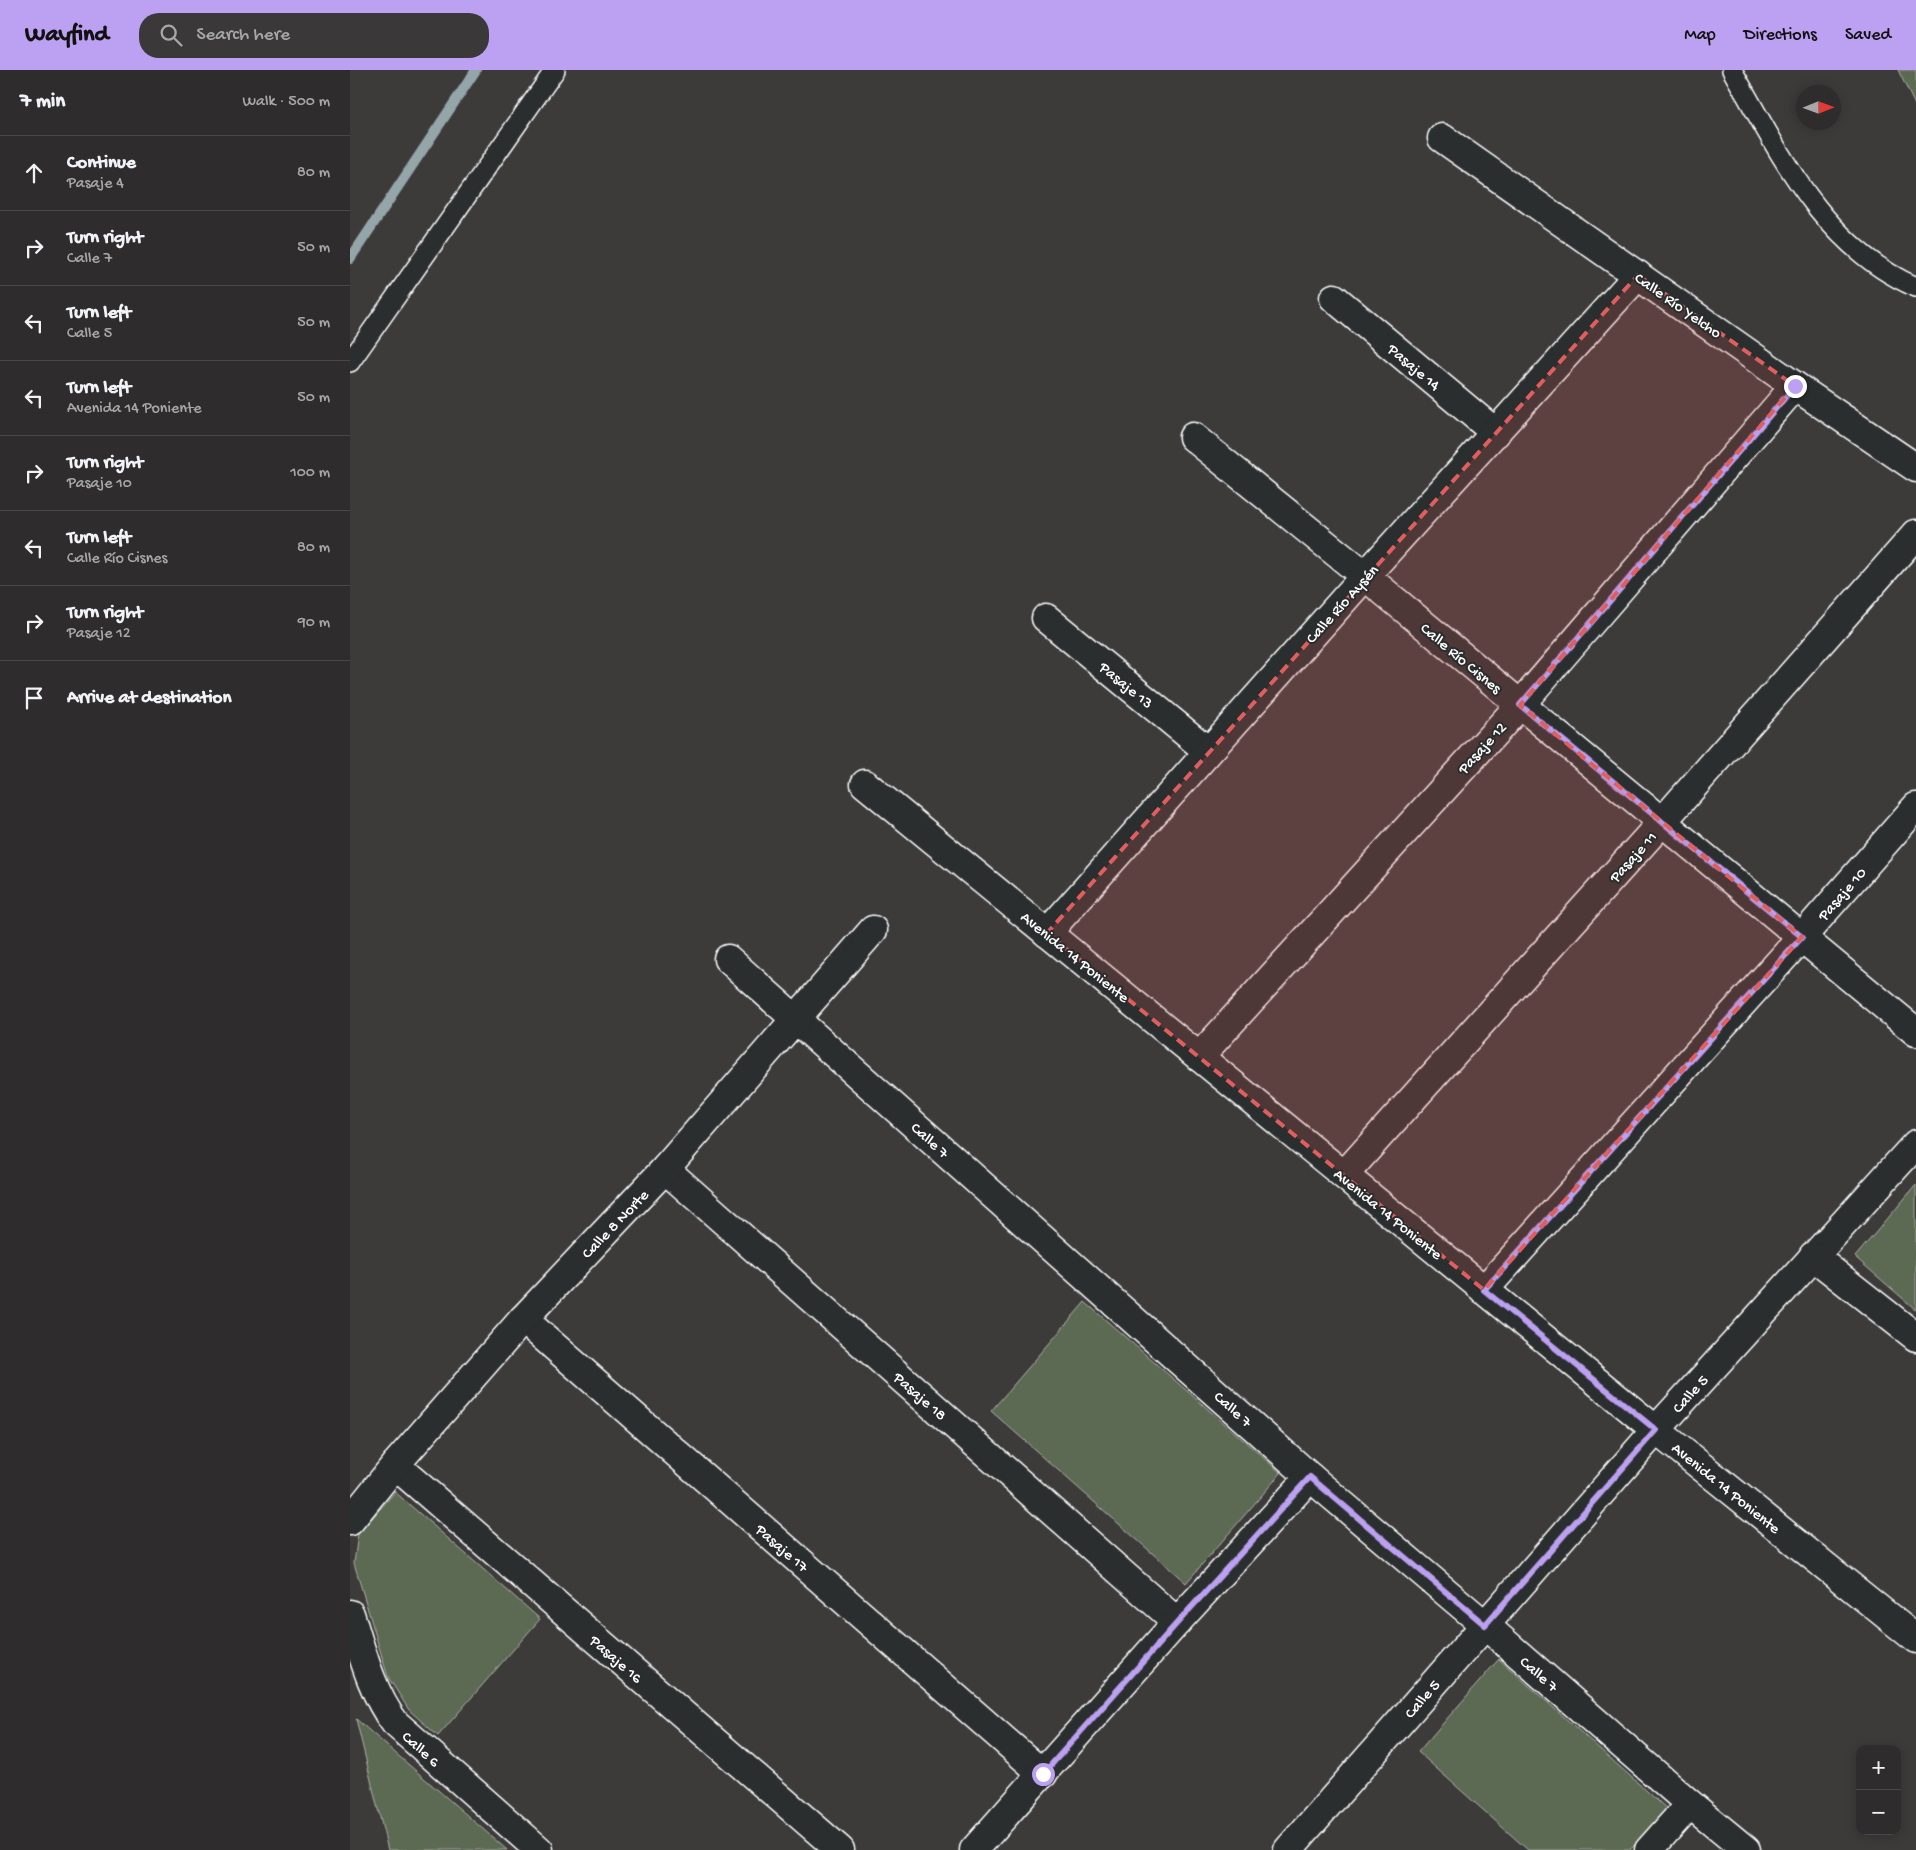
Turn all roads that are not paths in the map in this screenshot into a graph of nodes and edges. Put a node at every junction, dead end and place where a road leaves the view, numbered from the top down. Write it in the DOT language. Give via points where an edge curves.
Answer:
graph roads {
  1 [pos="555,70"];
  2 [pos="1732,70"];
  3 [pos="1442,138"];
  4 [pos="1638,275"];
  5 [pos="1916,287"];
  6 [pos="1334,298"];
  7 [pos="350,362"];
  8 [pos="1795,386"];
  9 [pos="1496,433"];
  10 [pos="1193,437"];
  11 [pos="1916,468"];
  12 [pos="1916,534"];
  13 [pos="1365,576"];
  14 [pos="1046,618"];
  15 [pos="1520,705"];
  16 [pos="1208,751"];
  17 [pos="865,784"];
  18 [pos="1916,807"];
  19 [pos="1662,822"];
  20 [pos="873,930"];
  21 [pos="1047,932"];
  22 [pos="1802,937"];
  23 [pos="728,959"];
  24 [pos="797,1019"];
  25 [pos="1916,1032"];
  26 [pos="1199,1057"];
  27 [pos="1916,1144"];
  28 [pos="665,1169"];
  29 [pos="1344,1175"];
  30 [pos="1813,1256"];
  31 [pos="1484,1290"];
  32 [pos="522,1319"];
  33 [pos="1916,1337"];
  34 [pos="1656,1430"];
  35 [pos="395,1465"];
  36 [pos="1310,1477"];
  37 [pos="352,1517"];
  38 [pos="350,1614"];
  39 [pos="1178,1622"];
  40 [pos="1485,1625"];
  41 [pos="1916,1639"];
  42 [pos="1043,1774"];
  43 [pos="1690,1804"];
  44 [pos="539,1850"];
  45 [pos="840,1850"];
  46 [pos="974,1850"];
  47 [pos="1288,1850"];
  48 [pos="1649,1850"];
  49 [pos="1746,1850"];
  1 -- 7 [label="lane"];
  2 -- 5 [label="lane" via="1777,150 1821,215 1856,250 1893,277"];
  3 -- 4 [label="street, Calle Río Yelcho"];
  4 -- 8 [label="street, Calle Río Yelcho"];
  4 -- 9 [label="street, Calle Río Aysén"];
  6 -- 9 [label="street, Pasaje 14"];
  8 -- 11 [label="street, Calle Río Yelcho"];
  8 -- 15 [label="street, Pasaje 12"];
  9 -- 13 [label="street, Calle Río Aysén"];
  10 -- 13 [label="street, Calle Río Cisnes"];
  12 -- 19 [label="street, Pasaje 11"];
  13 -- 15 [label="street, Calle Río Cisnes"];
  13 -- 16 [label="street, Calle Río Aysén"];
  14 -- 16 [label="street, Pasaje 13"];
  15 -- 19 [label="street, Calle Río Cisnes"];
  15 -- 26 [label="street, Pasaje 12"];
  16 -- 21 [label="street, Calle Río Aysén"];
  17 -- 21 [label="street, Avenida 14 Poniente"];
  18 -- 22 [label="street, Pasaje 10"];
  19 -- 22 [label="street, Calle Río Cisnes"];
  19 -- 29 [label="street, Pasaje 11"];
  20 -- 24 [label="street, Calle 8 Norte"];
  21 -- 26 [label="street, Avenida 14 Poniente"];
  22 -- 25 [label="street, Calle Río Cisnes"];
  22 -- 31 [label="street, Pasaje 10"];
  23 -- 24 [label="street, Calle 7"];
  24 -- 28 [label="street, Calle 8 Norte"];
  24 -- 36 [label="street, Calle 7"];
  26 -- 29 [label="street, Avenida 14 Poniente"];
  27 -- 30 [label="street, Calle 5"];
  28 -- 32 [label="street, Calle 8 Norte"];
  28 -- 39 [label="street, Pasaje 18"];
  29 -- 31 [label="street, Avenida 14 Poniente"];
  30 -- 33 [label="street"];
  30 -- 34 [label="street, Calle 5"];
  31 -- 34 [label="street, Avenida 14 Poniente"];
  32 -- 35 [label="street, Calle 8 Norte"];
  32 -- 42 [label="street, Pasaje 17"];
  34 -- 40 [label="street, Calle 5"];
  34 -- 41 [label="street, Avenida 14 Poniente"];
  35 -- 37 [label="street, Calle 8 Norte"];
  35 -- 45 [label="street, Pasaje 16"];
  36 -- 39 [label="street"];
  36 -- 40 [label="street, Calle 7"];
  38 -- 44 [label="street, Calle 6" via="374,1686 395,1723"];
  39 -- 42 [label="street"];
  40 -- 43 [label="street, Calle 7"];
  40 -- 47 [label="street, Calle 5"];
  42 -- 46 [label="street"];
  43 -- 48 [label="street"];
  43 -- 49 [label="street, Calle 7"];
}
